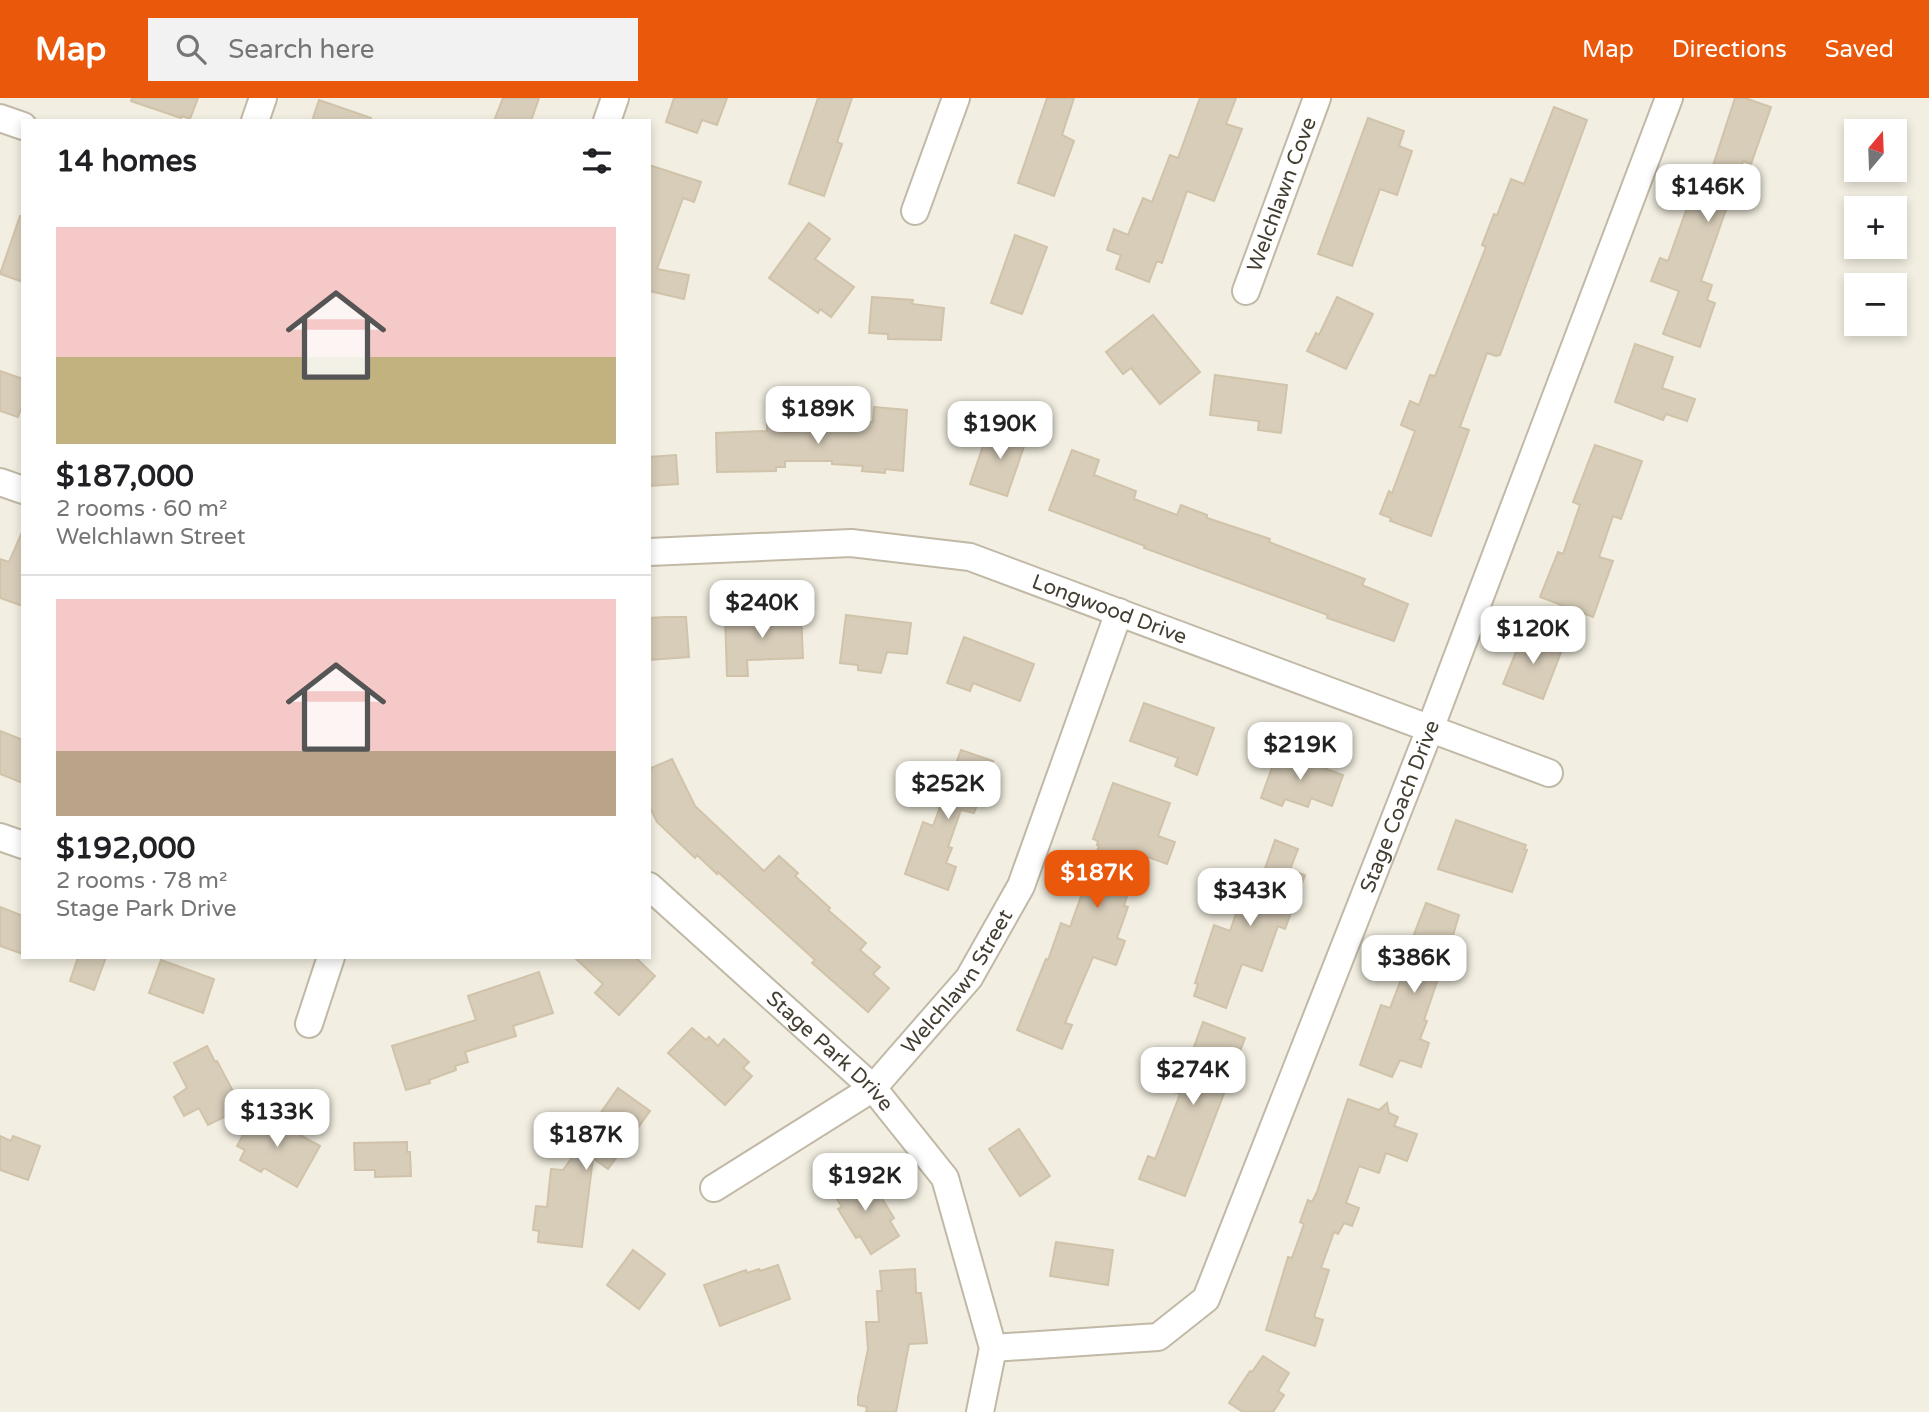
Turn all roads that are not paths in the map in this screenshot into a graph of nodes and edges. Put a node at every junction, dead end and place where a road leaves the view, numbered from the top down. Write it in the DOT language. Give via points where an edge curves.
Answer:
graph roads {
  1 [pos="263,98"];
  2 [pos="615,98"];
  3 [pos="956,98"];
  4 [pos="1317,98"];
  5 [pos="1669,98"];
  6 [pos="0,118"];
  7 [pos="256,119"];
  8 [pos="608,119"];
  9 [pos="21,125"];
  10 [pos="915,211"];
  11 [pos="1246,291"];
  12 [pos="0,482"];
  13 [pos="21,489"];
  14 [pos="651,552"];
  15 [pos="1119,612"];
  16 [pos="1430,729"];
  17 [pos="1549,774"];
  18 [pos="0,837"];
  19 [pos="21,844"];
  20 [pos="651,888"];
  21 [pos="330,959"];
  22 [pos="309,1024"];
  23 [pos="873,1088"];
  24 [pos="715,1188"];
  25 [pos="993,1348"];
  26 [pos="980,1412"];
  1 -- 7 [label="street"];
  2 -- 8 [label="street"];
  3 -- 10 [label="street"];
  4 -- 11 [label="street, Welchlawn Cove"];
  5 -- 16 [label="street, Stage Coach Drive"];
  6 -- 9 [label="street"];
  12 -- 13 [label="street"];
  14 -- 15 [label="street, Longwood Drive" via="850,543 970,557"];
  15 -- 16 [label="street, Longwood Drive"];
  15 -- 23 [label="street, Welchlawn Street" via="1021,886 969,978"];
  16 -- 17 [label="street, Longwood Drive"];
  16 -- 25 [label="street, Stage Coach Drive" via="1206,1299 1158,1337"];
  18 -- 19 [label="street"];
  20 -- 23 [label="street, Stage Park Drive"];
  21 -- 22 [label="street"];
  23 -- 24 [label="street, Welchlawn Street"];
  23 -- 25 [label="street, Stage Park Drive" via="945,1178"];
  25 -- 26 [label="street, Stage Park Drive"];
}
